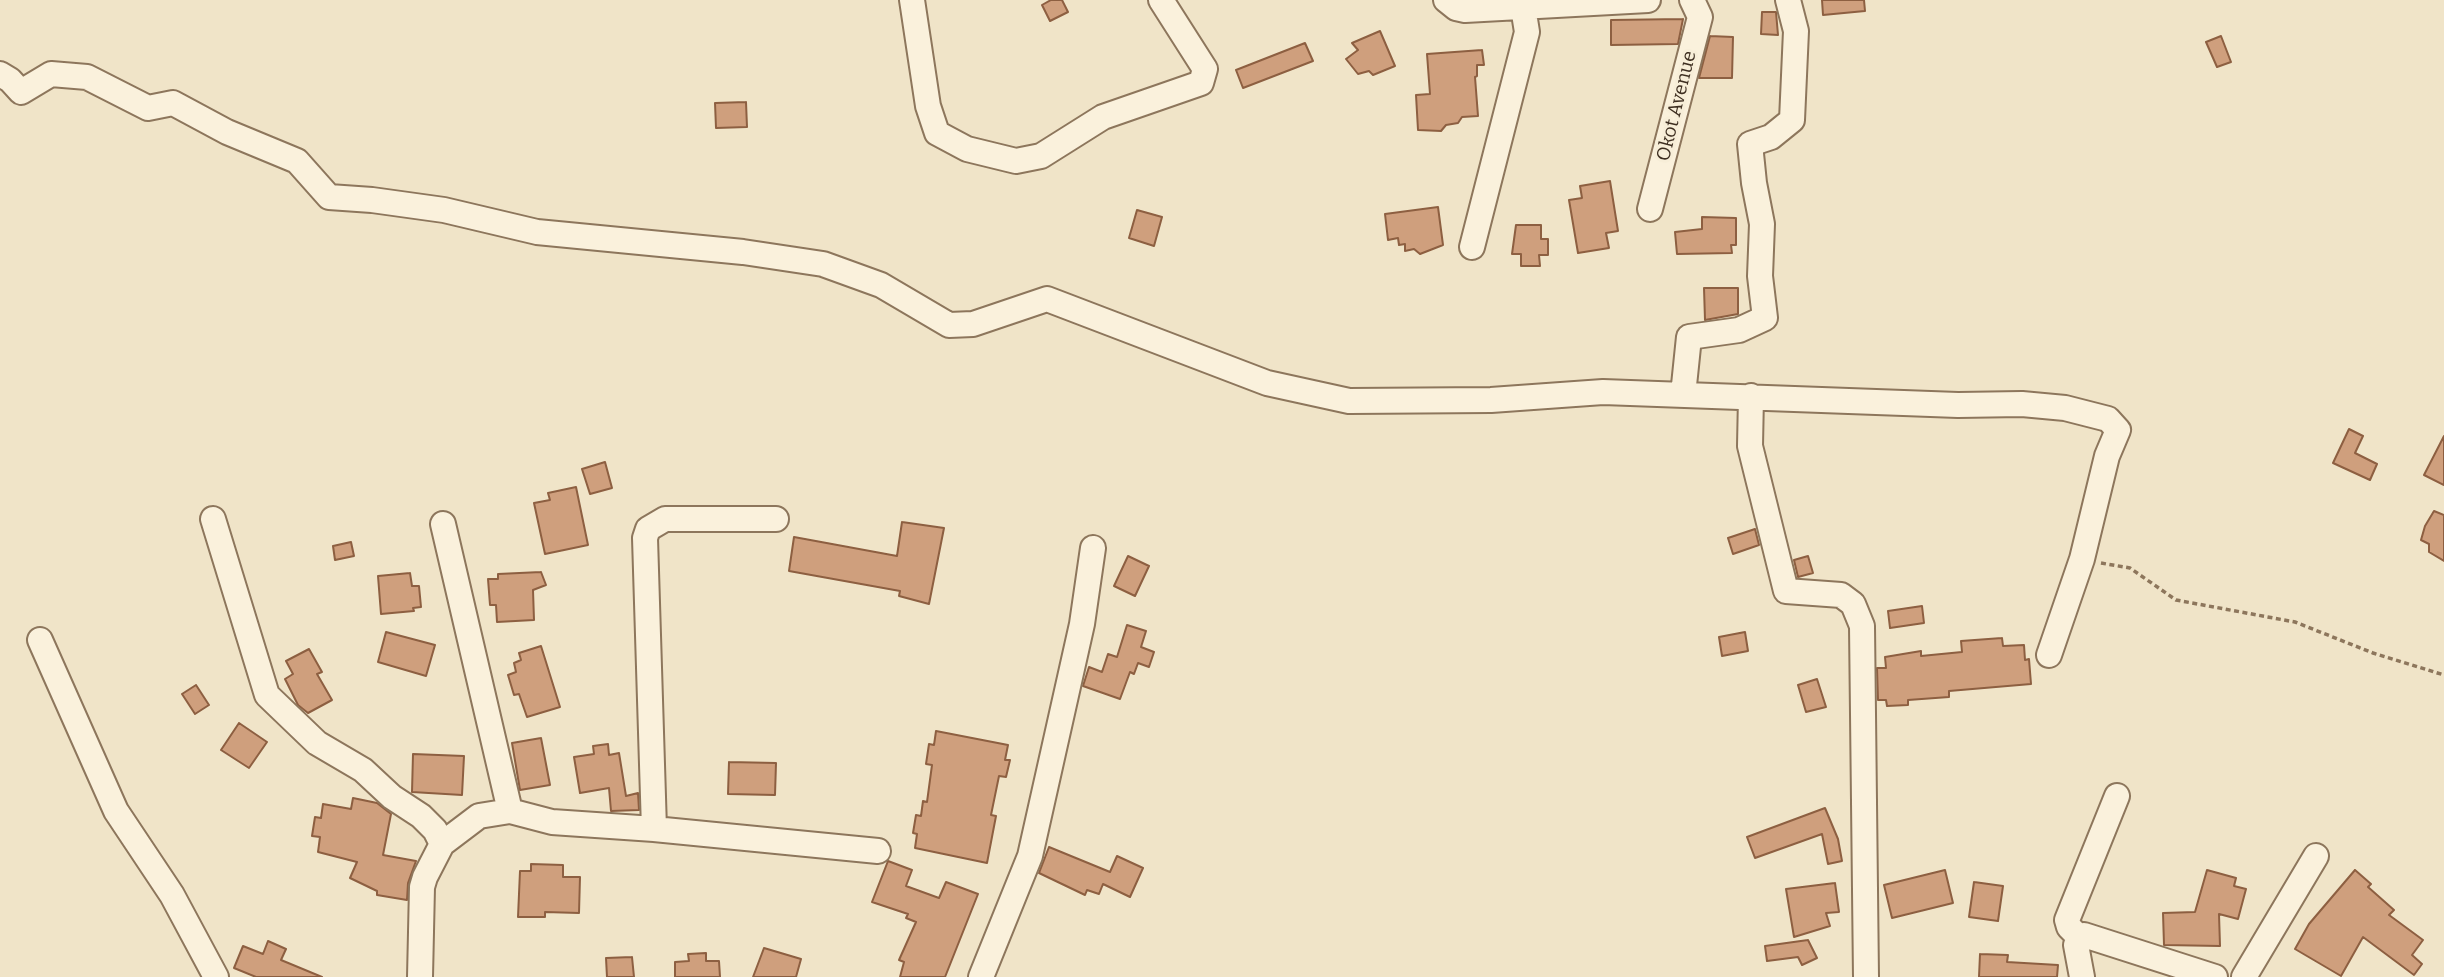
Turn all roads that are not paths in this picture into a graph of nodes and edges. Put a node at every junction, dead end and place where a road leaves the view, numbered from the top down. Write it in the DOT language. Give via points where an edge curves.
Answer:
graph roads {
  1 [pos="912,0"];
  2 [pos="1161,0"];
  3 [pos="1446,0"];
  4 [pos="1648,0"];
  5 [pos="1788,0"];
  6 [pos="1694,2"];
  7 [pos="1523,7"];
  8 [pos="0,74"];
  9 [pos="1650,209"];
  10 [pos="1472,247"];
  11 [pos="1683,395"];
  12 [pos="1751,396"];
  13 [pos="213,519"];
  14 [pos="776,519"];
  15 [pos="443,524"];
  16 [pos="1093,548"];
  17 [pos="40,640"];
  18 [pos="2049,655"];
  19 [pos="2117,796"];
  20 [pos="510,811"];
  21 [pos="654,829"];
  22 [pos="442,844"];
  23 [pos="878,851"];
  24 [pos="2316,856"];
  25 [pos="2078,937"];
  26 [pos="216,977"];
  27 [pos="420,977"];
  28 [pos="981,977"];
  29 [pos="1866,977"];
  30 [pos="2082,977"];
  31 [pos="2215,977"];
  32 [pos="2244,977"];
  1 -- 2 [label="street" via="928,106 937,133 967,149 1016,161 1041,156 1103,117 1201,83 1205,69"];
  3 -- 7 [label="street" via="1465,10"];
  4 -- 7 [label="street"];
  5 -- 11 [label="street" via="1796,31 1792,120 1771,137 1750,144 1762,225 1760,276 1765,318 1739,330 1689,337"];
  6 -- 9 [label="street, Okot Avenue" via="1700,17"];
  7 -- 10 [label="street" via="1527,32"];
  8 -- 11 [label="street" via="21,92 51,74 87,77 149,108 173,103 297,160 329,197 444,210 537,232 823,264 881,285 949,326 973,324 1047,299 1267,383 1349,401 1491,400 1603,392"];
  11 -- 12 [label="street"];
  12 -- 18 [label="street" via="2022,404 2108,419 2118,430 2106,456 2082,559"];
  12 -- 29 [label="street" via="1751,446 1786,591 1841,595 1853,604 1863,626"];
  13 -- 22 [label="street" via="267,695 317,743 363,770 421,816"];
  14 -- 21 [label="street" via="665,519 648,528"];
  15 -- 20 [label="street"];
  16 -- 28 [label="street" via="1082,624 1030,856"];
  17 -- 26 [label="street" via="117,811 172,895"];
  19 -- 25 [label="street" via="2067,920"];
  20 -- 21 [label="street" via="552,822"];
  20 -- 22 [label="street" via="479,816"];
  21 -- 23 [label="street"];
  22 -- 27 [label="street" via="422,887"];
  24 -- 32 [label="street"];
  25 -- 30 [label="street"];
  25 -- 31 [label="street" via="2089,935"];
}
